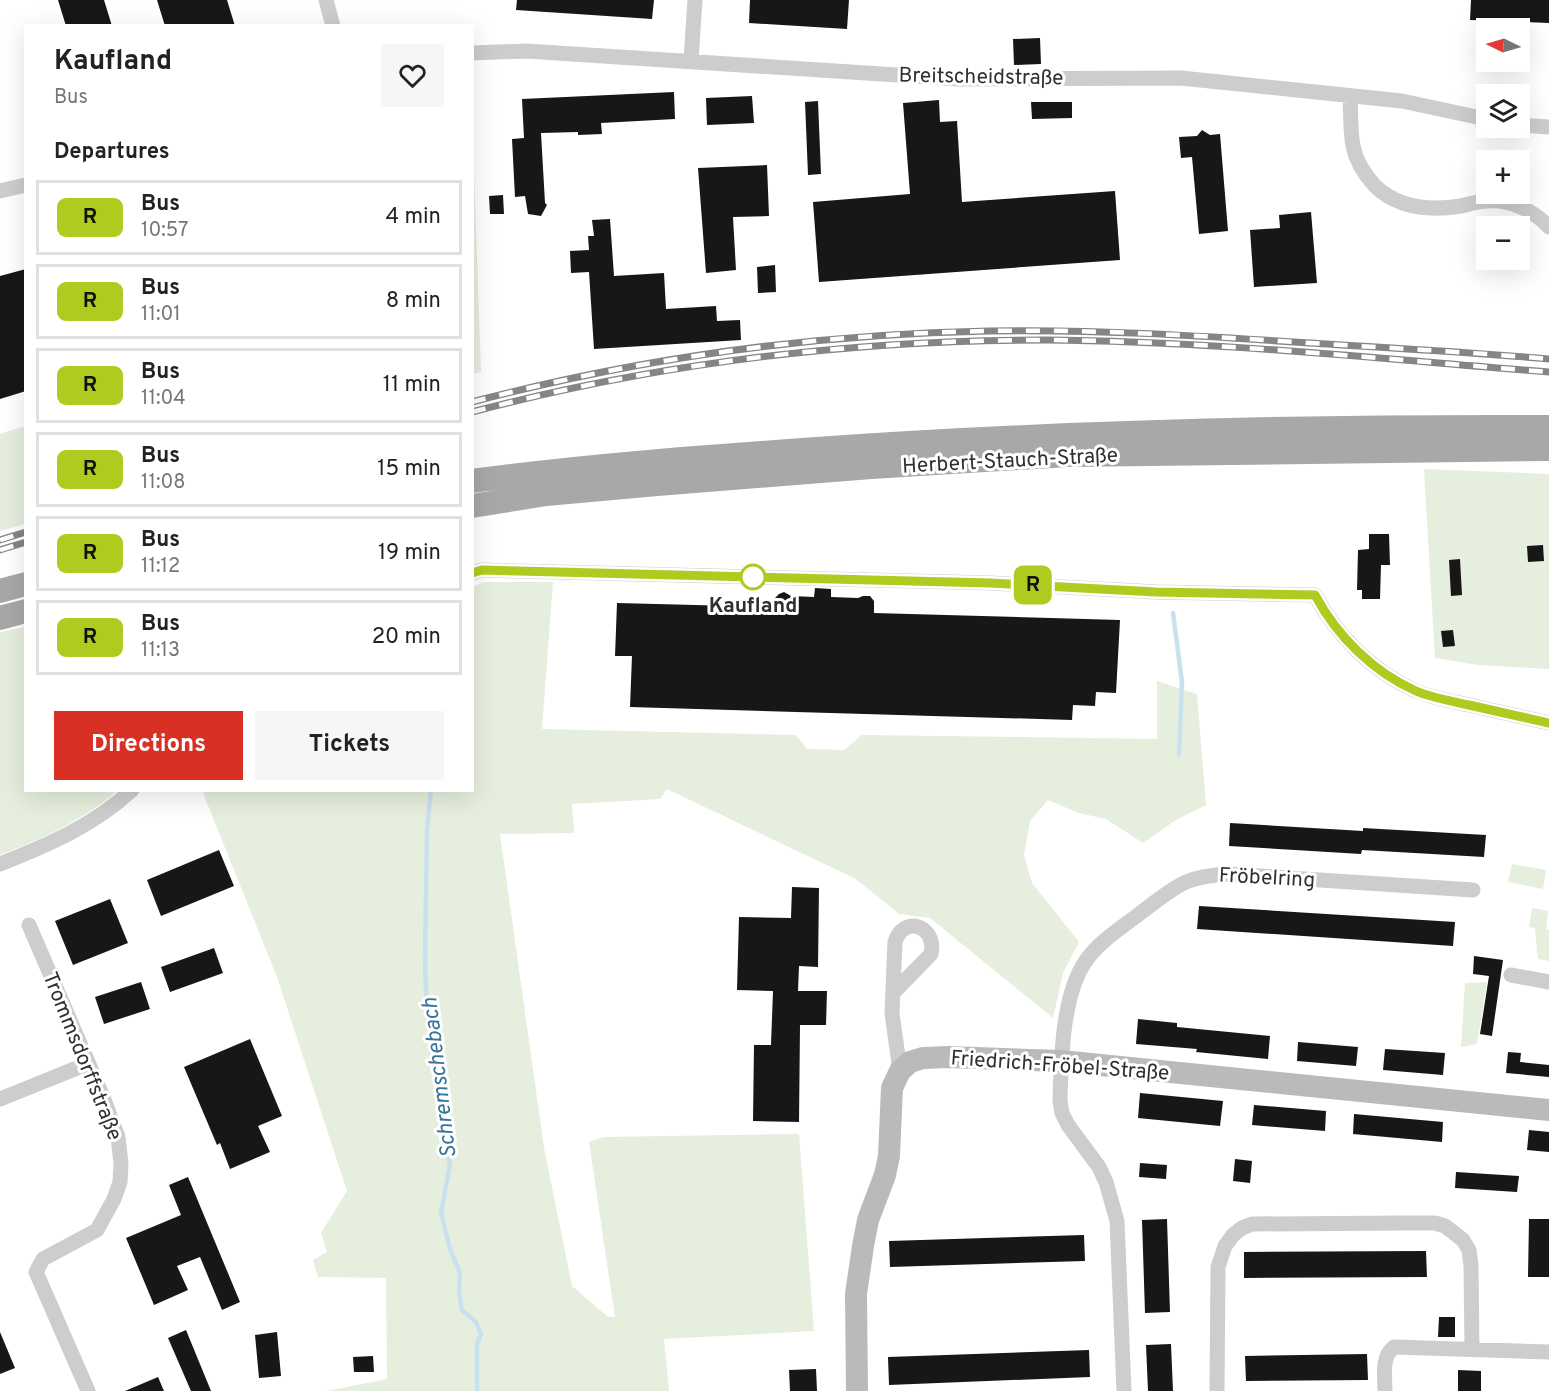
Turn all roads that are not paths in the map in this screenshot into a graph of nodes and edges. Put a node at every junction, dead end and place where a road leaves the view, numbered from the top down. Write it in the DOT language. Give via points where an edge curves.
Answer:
graph roads {
  1 [pos="326,0"];
  2 [pos="695,0"];
  3 [pos="332,24"];
  4 [pos="474,53"];
  5 [pos="691,61"];
  6 [pos="1350,96"];
  7 [pos="1476,117"];
  8 [pos="1530,126"];
  9 [pos="1549,128"];
  10 [pos="24,185"];
  11 [pos="0,191"];
  12 [pos="1549,227"];
  13 [pos="1549,427"];
  14 [pos="1549,449"];
  15 [pos="474,481"];
  16 [pos="474,506"];
  17 [pos="474,572"];
  18 [pos="24,585"];
  19 [pos="0,591"];
  20 [pos="24,612"];
  21 [pos="0,618"];
  22 [pos="1549,723"];
  23 [pos="130,792"];
  24 [pos="0,864"];
  25 [pos="1473,890"];
  26 [pos="29,925"];
  27 [pos="1511,975"];
  28 [pos="1549,982"];
  29 [pos="894,992"];
  30 [pos="1062,1061"];
  31 [pos="87,1064"];
  32 [pos="900,1071"];
  33 [pos="0,1099"];
  34 [pos="1549,1110"];
  35 [pos="1472,1349"];
  36 [pos="1549,1352"];
  37 [pos="88,1391"];
  38 [pos="857,1391"];
  39 [pos="1124,1391"];
  40 [pos="1217,1391"];
  41 [pos="1385,1391"];
  1 -- 3 [label="street"];
  2 -- 5 [label="street"];
  4 -- 5 [label="street, Breitscheidstraße" via="503,50"];
  5 -- 6 [label="street, Breitscheidstraße" via="959,79 1181,78"];
  6 -- 7 [label="street, Breitscheidstraße" via="1402,101"];
  6 -- 12 [label="street" via="1353,148 1365,176 1387,197 1410,206 1437,209 1504,202 1523,208"];
  8 -- 9 [label="street"];
  10 -- 11 [label="street"];
  13 -- 15 [label="main road, Herbert-Stauch-Straße" via="1381,426 1066,434 667,459"];
  14 -- 16 [label="main road, Herbert-Stauch-Straße" via="1068,455 669,483 546,494"];
  17 -- 22 [label="street" via="990,583 1315,595 1347,641 1383,673 1443,700"];
  18 -- 19 [label="main road"];
  20 -- 21 [label="main road"];
  23 -- 24 [label="street" via="67,836"];
  25 -- 30 [label="street, Fröbelring" via="1229,874 1186,880 1101,943 1084,963 1074,984"];
  26 -- 31 [label="street, Trommsdorffstraße"];
  27 -- 28 [label="street"];
  29 -- 32 [label="street" via="892,1013"];
  30 -- 32 [label="street, Friedrich-Fröbel-Straße" via="923,1058"];
  30 -- 34 [label="street, Friedrich-Fröbel-Straße"];
  30 -- 39 [label="street, Fröbelring" via="1062,1113 1099,1167 1117,1221"];
  31 -- 33 [label="street"];
  31 -- 37 [label="street, Trommsdorffstraße" via="118,1137 120,1182 97,1230 44,1259 36,1272"];
  32 -- 38 [label="street" via="892,1088 885,1174 868,1220 859,1269 855,1325"];
  35 -- 36 [label="street"];
  35 -- 40 [label="street" via="1469,1250 1445,1226 1252,1224 1233,1235 1218,1267"];
  35 -- 41 [label="street" via="1394,1347 1386,1358"];
}
